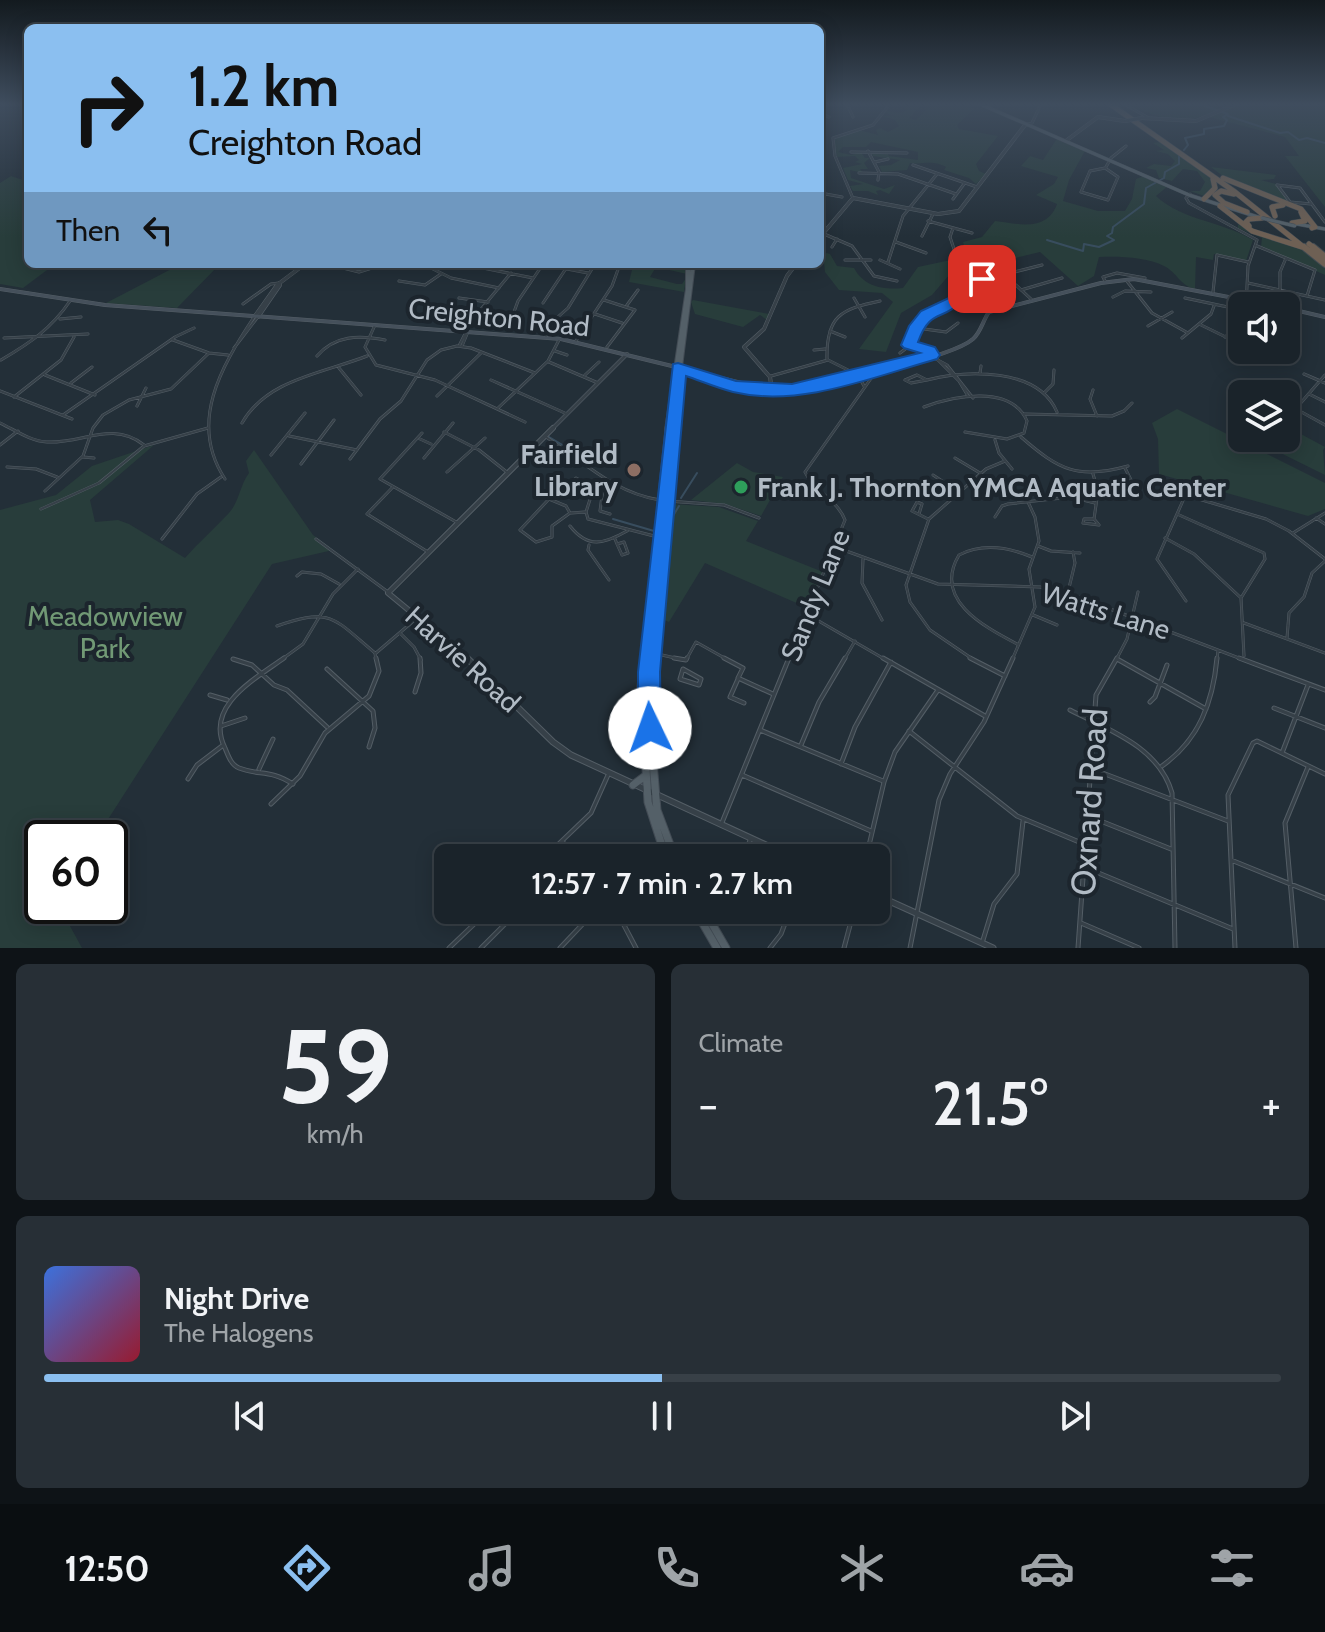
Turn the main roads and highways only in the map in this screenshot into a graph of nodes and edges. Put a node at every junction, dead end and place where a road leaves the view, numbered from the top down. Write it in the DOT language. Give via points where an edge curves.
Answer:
graph roads {
  1 [pos="1087,148"];
  2 [pos="1174,148"];
  3 [pos="1179,148"];
  4 [pos="1209,174"];
  5 [pos="1223,178"];
  6 [pos="1190,194"];
  7 [pos="1204,199"];
  8 [pos="1244,199"];
  9 [pos="1220,206"];
  10 [pos="1247,212"];
  11 [pos="1261,217"];
  12 [pos="1274,219"];
  13 [pos="1293,224"];
  14 [pos="1312,228"];
  15 [pos="1325,229"];
  16 [pos="1313,254"];
  17 [pos="1324,257"];
  18 [pos="1325,264"];
  19 [pos="690,268"];
  20 [pos="0,289"];
  21 [pos="1228,297"];
  22 [pos="1300,311"];
  23 [pos="1325,317"];
  24 [pos="676,368"];
  25 [pos="662,500"];
  26 [pos="646,775"];
  27 [pos="633,785"];
  28 [pos="651,793"];
  29 [pos="661,844"];
  30 [pos="668,844"];
  31 [pos="708,924"];
  32 [pos="711,924"];
  33 [pos="717,948"];
  34 [pos="726,948"];
  1 -- 6 [label="main road"];
  2 -- 4 [label="highway"];
  3 -- 5 [label="highway"];
  4 -- 7 [label="highway" via="1215,186"];
  4 -- 8 [label="highway"];
  5 -- 12 [label="highway"];
  5 -- 14 [label="highway" via="1301,209"];
  6 -- 7 [label="main road"];
  6 -- 9 [label="main road"];
  7 -- 10 [label="main road"];
  8 -- 10 [label="highway" via="1225,191 1215,194"];
  8 -- 12 [label="highway"];
  9 -- 11 [label="main road"];
  9 -- 16 [label="highway" via="1252,231"];
  10 -- 11 [label="main road"];
  11 -- 12 [label="highway" via="1246,223 1271,233 1278,229"];
  11 -- 13 [label="main road, bridge"];
  12 -- 13 [label="highway" via="1271,208 1295,208 1305,217"];
  12 -- 16 [label="highway"];
  12 -- 17 [label="highway"];
  13 -- 14 [label="main road"];
  14 -- 15 [label="main road"];
  14 -- 17 [label="highway" via="1312,239"];
  16 -- 18 [label="highway"];
  19 -- 24 [label="main road" via="692,287"];
  20 -- 24 [label="main road, Creighton Road" via="199,312 546,337"];
  21 -- 24 [label="main road, Creighton Road" via="1141,278 1106,282 989,312 971,341 933,355 798,387 730,385"];
  22 -- 23 [label="main road"];
  24 -- 25 [label="main road"];
  25 -- 26 [label="main road" via="641,687"];
  25 -- 28 [label="main road" via="648,699"];
  26 -- 27 [label="main road"];
  26 -- 28 [label="main road"];
  28 -- 29 [label="main road"];
  28 -- 30 [label="main road"];
  31 -- 33 [label="main road"];
  32 -- 34 [label="main road"];
}
